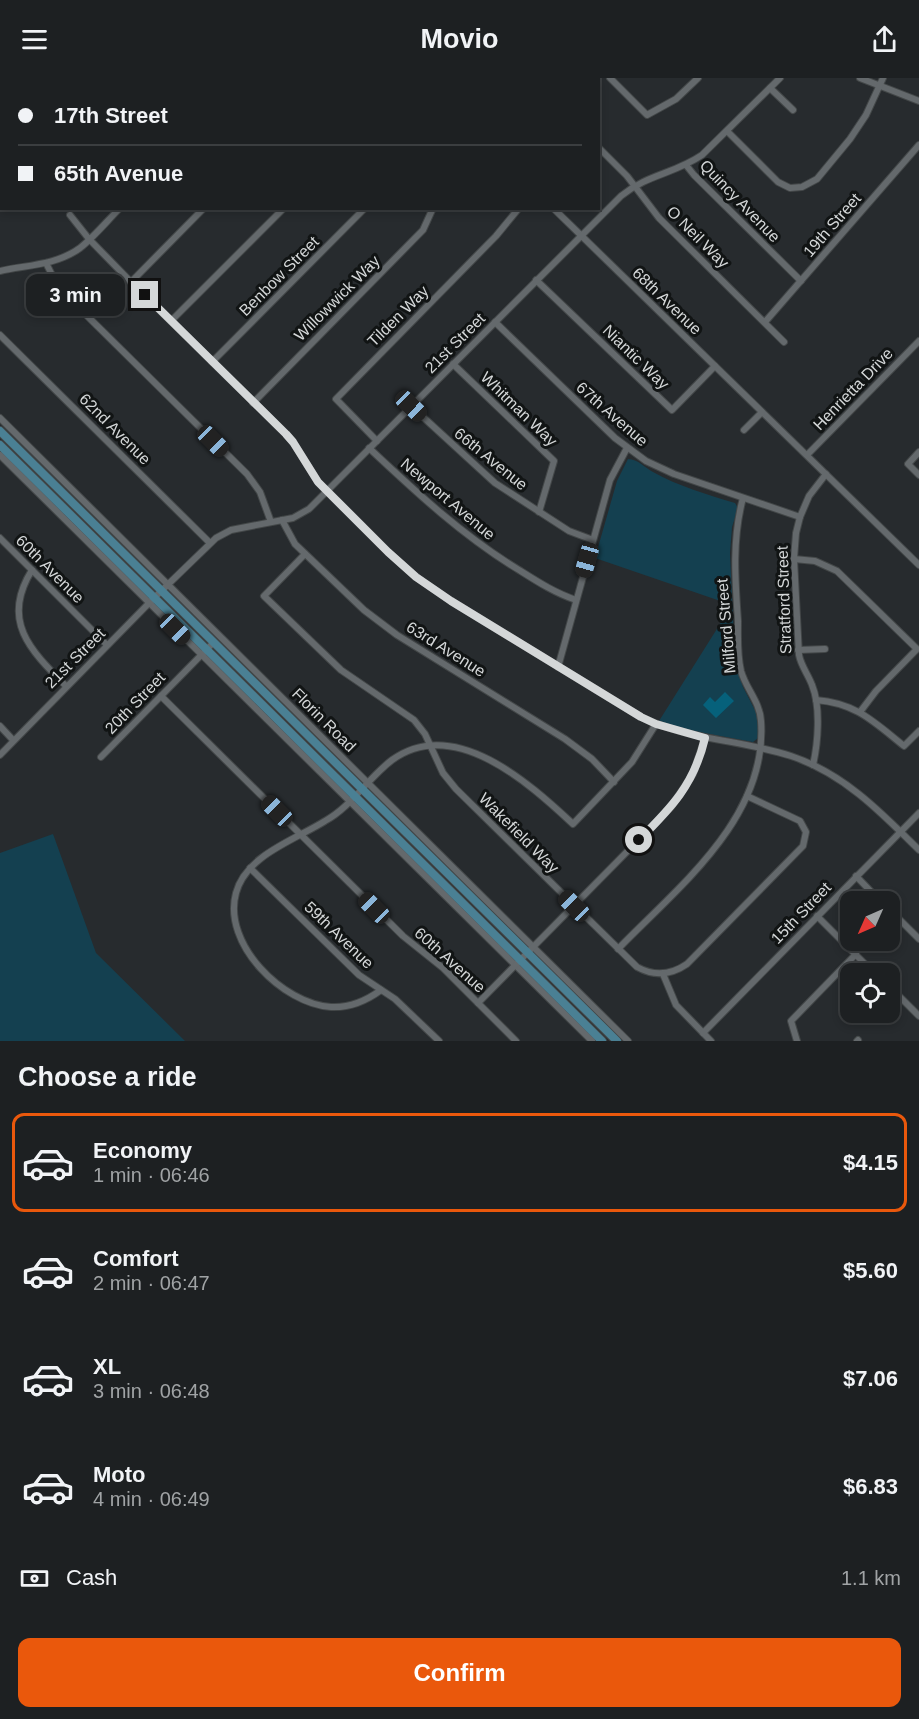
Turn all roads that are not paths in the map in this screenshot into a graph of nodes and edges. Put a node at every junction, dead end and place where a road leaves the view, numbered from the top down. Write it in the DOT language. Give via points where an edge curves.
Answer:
graph roads {
  1 [pos="610,78"];
  2 [pos="780,78"];
  3 [pos="860,78"];
  4 [pos="883,78"];
  5 [pos="695,79"];
  6 [pos="880,86"];
  7 [pos="770,88"];
  8 [pos="919,101"];
  9 [pos="793,110"];
  10 [pos="727,131"];
  11 [pos="919,145"];
  12 [pos="600,149"];
  13 [pos="686,165"];
  14 [pos="634,186"];
  15 [pos="118,210"];
  16 [pos="202,210"];
  17 [pos="282,210"];
  18 [pos="363,210"];
  19 [pos="432,210"];
  20 [pos="517,210"];
  21 [pos="555,210"];
  22 [pos="70,215"];
  23 [pos="580,236"];
  24 [pos="89,239"];
  25 [pos="46,263"];
  26 [pos="0,271"];
  27 [pos="536,280"];
  28 [pos="801,281"];
  29 [pos="131,282"];
  30 [pos="171,321"];
  31 [pos="495,322"];
  32 [pos="765,322"];
  33 [pos="0,335"];
  34 [pos="919,341"];
  35 [pos="784,342"];
  36 [pos="212,362"];
  37 [pos="453,364"];
  38 [pos="715,366"];
  39 [pos="253,403"];
  40 [pos="411,406"];
  41 [pos="762,412"];
  42 [pos="0,418"];
  43 [pos="744,430"];
  44 [pos="0,431"];
  45 [pos="377,441"];
  46 [pos="0,445"];
  47 [pos="369,448"];
  48 [pos="627,448"];
  49 [pos="919,452"];
  50 [pos="0,455"];
  51 [pos="807,455"];
  52 [pos="826,474"];
  53 [pos="919,475"];
  54 [pos="327,492"];
  55 [pos="743,498"];
  56 [pos="539,512"];
  57 [pos="800,518"];
  58 [pos="282,520"];
  59 [pos="271,522"];
  60 [pos="0,538"];
  61 [pos="593,540"];
  62 [pos="210,543"];
  63 [pos="306,554"];
  64 [pos="794,559"];
  65 [pos="919,565"];
  66 [pos="32,570"];
  67 [pos="168,584"];
  68 [pos="161,591"];
  69 [pos="151,600"];
  70 [pos="576,600"];
  71 [pos="214,642"];
  72 [pos="107,645"];
  73 [pos="825,649"];
  74 [pos="798,650"];
  75 [pos="204,652"];
  76 [pos="558,667"];
  77 [pos="66,686"];
  78 [pos="161,696"];
  79 [pos="816,700"];
  80 [pos="860,712"];
  81 [pos="656,724"];
  82 [pos="0,726"];
  83 [pos="919,731"];
  84 [pos="705,738"];
  85 [pos="13,740"];
  86 [pos="431,744"];
  87 [pos="760,749"];
  88 [pos="0,755"];
  89 [pos="101,758"];
  90 [pos="813,765"];
  91 [pos="614,782"];
  92 [pos="365,786"];
  93 [pos="747,796"];
  94 [pos="352,799"];
  95 [pos="919,813"];
  96 [pos="901,832"];
  97 [pos="301,835"];
  98 [pos="919,850"];
  99 [pos="250,868"];
  100 [pos="856,876"];
  101 [pos="870,891"];
  102 [pos="574,906"];
  103 [pos="817,916"];
  104 [pos="900,919"];
  105 [pos="919,939"];
  106 [pos="618,949"];
  107 [pos="531,950"];
  108 [pos="856,954"];
  109 [pos="518,963"];
  110 [pos="865,963"];
  111 [pos="663,974"];
  112 [pos="381,990"];
  113 [pos="900,997"];
  114 [pos="478,1003"];
  115 [pos="919,1016"];
  116 [pos="703,1033"];
  117 [pos="439,1041"];
  118 [pos="516,1041"];
  119 [pos="592,1041"];
  120 [pos="602,1041"];
  121 [pos="617,1041"];
  122 [pos="628,1041"];
  123 [pos="711,1041"];
  124 [pos="797,1041"];
  1 -- 5 [label="street" via="647,115 676,99"];
  2 -- 7 [label="street, 21st Street"];
  3 -- 6 [label="street"];
  4 -- 6 [label="street"];
  6 -- 8 [label="street"];
  6 -- 10 [label="street" via="850,139 817,179 802,188 778,182"];
  7 -- 9 [label="street"];
  7 -- 10 [label="street, 21st Street"];
  10 -- 13 [label="street, 21st Street"];
  11 -- 28 [label="street, 19th Street"];
  12 -- 14 [label="street, O Neil Way"];
  13 -- 14 [label="street, 21st Street"];
  13 -- 28 [label="street, Quincy Avenue"];
  14 -- 23 [label="street, 21st Street"];
  14 -- 32 [label="street, O Neil Way" via="659,218"];
  15 -- 24 [label="street"];
  16 -- 29 [label="street"];
  17 -- 30 [label="street"];
  18 -- 36 [label="street, Benbow Street"];
  19 -- 39 [label="street, Willowwick Way" via="423,230"];
  20 -- 45 [label="street, Tilden Way" via="336,399"];
  21 -- 23 [label="street, 68th Avenue"];
  22 -- 24 [label="street"];
  23 -- 27 [label="street, 21st Street"];
  23 -- 38 [label="street, 68th Avenue"];
  24 -- 25 [label="street" via="73,253"];
  24 -- 29 [label="street"];
  25 -- 26 [label="street"];
  25 -- 59 [label="street" via="64,293 247,474 260,492"];
  27 -- 31 [label="street, 21st Street"];
  27 -- 38 [label="street, Niantic Way" via="672,410"];
  28 -- 32 [label="street, 19th Street"];
  29 -- 30 [label="street"];
  30 -- 36 [label="street"];
  31 -- 37 [label="street, 21st Street"];
  31 -- 48 [label="street, 67th Avenue"];
  32 -- 35 [label="street, O Neil Way"];
  33 -- 62 [label="street, 62nd Avenue"];
  34 -- 51 [label="street, Henrietta Drive"];
  36 -- 39 [label="street"];
  37 -- 40 [label="street, 21st Street"];
  37 -- 56 [label="street, Whitman Way" via="554,461"];
  38 -- 41 [label="street, 68th Avenue"];
  39 -- 54 [label="street" via="293,442"];
  40 -- 45 [label="street, 21st Street"];
  40 -- 56 [label="street, 66th Avenue" via="477,469"];
  41 -- 43 [label="street"];
  41 -- 51 [label="street, 68th Avenue"];
  42 -- 67 [label="street, Florin Road"];
  44 -- 68 [label="main road, Florin Road"];
  45 -- 47 [label="street, 21st Street"];
  46 -- 69 [label="main road, Florin Road"];
  47 -- 54 [label="street, 21st Street"];
  47 -- 70 [label="street, Newport Avenue" via="477,543 551,590"];
  48 -- 55 [label="street, 67th Avenue" via="674,474"];
  48 -- 61 [label="street" via="610,480"];
  49 -- 53 [label="street" via="908,464"];
  50 -- 69 [label="street, Florin Road"];
  51 -- 52 [label="street, 68th Avenue"];
  52 -- 57 [label="street, Stratford Street" via="809,496"];
  52 -- 65 [label="street, 68th Avenue"];
  54 -- 58 [label="street, 21st Street" via="302,514"];
  54 -- 76 [label="street" via="416,577"];
  55 -- 57 [label="street, 67th Avenue"];
  55 -- 87 [label="street, Milford Street" via="734,558 740,659 743,678 760,713"];
  56 -- 61 [label="street, 66th Avenue" via="569,531"];
  57 -- 64 [label="street, Stratford Street"];
  58 -- 59 [label="street, 21st Street"];
  58 -- 63 [label="street, 63rd Avenue"];
  59 -- 62 [label="street, 21st Street" via="231,530"];
  60 -- 66 [label="street, 60th Avenue"];
  61 -- 70 [label="street"];
  62 -- 67 [label="street, 21st Street"];
  63 -- 86 [label="street, Wakefield Way" via="264,596 328,658 414,720"];
  63 -- 91 [label="street, 63rd Avenue" via="380,623 565,739"];
  64 -- 74 [label="street, Stratford Street"];
  64 -- 80 [label="street" via="815,561 837,572 917,649"];
  66 -- 72 [label="street, 60th Avenue"];
  66 -- 77 [label="street" via="17,601 19,629 32,652"];
  67 -- 68 [label="street, 21st Street"];
  67 -- 92 [label="street, Florin Road"];
  68 -- 69 [label="street, 21st Street"];
  68 -- 71 [label="main road, Florin Road"];
  69 -- 72 [label="street, 21st Street"];
  69 -- 75 [label="main road, Florin Road"];
  70 -- 76 [label="street"];
  71 -- 75 [label="street, 20th Street"];
  71 -- 92 [label="main road, Florin Road"];
  72 -- 77 [label="street, 21st Street"];
  73 -- 74 [label="street"];
  74 -- 79 [label="street, Stratford Street"];
  75 -- 78 [label="street, 20th Street"];
  75 -- 94 [label="main road, Florin Road"];
  76 -- 81 [label="street"];
  77 -- 85 [label="street, 21st Street"];
  78 -- 89 [label="street, 20th Street"];
  78 -- 97 [label="street, 60th Avenue"];
  79 -- 80 [label="street" via="839,702"];
  79 -- 90 [label="street, Stratford Street" via="818,740"];
  80 -- 83 [label="street" via="904,746"];
  81 -- 84 [label="street"];
  81 -- 91 [label="street" via="641,750"];
  82 -- 85 [label="street"];
  84 -- 87 [label="street"];
  84 -- 102 [label="street" via="693,774 676,802"];
  85 -- 88 [label="street, 21st Street"];
  86 -- 91 [label="street" via="458,748 504,768 573,824"];
  86 -- 92 [label="street" via="395,758"];
  86 -- 102 [label="street, Wakefield Way" via="443,773 456,789"];
  87 -- 90 [label="street"];
  87 -- 93 [label="street, Milford Street"];
  90 -- 96 [label="street" via="855,790"];
  92 -- 94 [label="street"];
  92 -- 107 [label="main road, Florin Road"];
  93 -- 106 [label="street, Milford Street" via="717,846"];
  93 -- 111 [label="street" via="800,821 806,842 687,964"];
  94 -- 97 [label="street" via="335,815"];
  94 -- 109 [label="main road, Florin Road"];
  95 -- 96 [label="street, 15th Street"];
  96 -- 98 [label="street"];
  96 -- 100 [label="street, 15th Street"];
  97 -- 99 [label="street"];
  97 -- 114 [label="street, 60th Avenue" via="403,936"];
  99 -- 112 [label="street, 59th Avenue" via="352,969"];
  99 -- 112 [label="street" via="236,892 235,919 249,951 270,978 298,997 328,1007 355,1004"];
  100 -- 101 [label="street"];
  100 -- 103 [label="street, 15th Street"];
  102 -- 106 [label="street, Wakefield Way"];
  102 -- 107 [label="street"];
  103 -- 108 [label="street"];
  103 -- 116 [label="street, 15th Street"];
  104 -- 105 [label="street"];
  106 -- 111 [label="street, Wakefield Way" via="637,968"];
  107 -- 109 [label="street"];
  107 -- 121 [label="main road, Florin Road"];
  107 -- 122 [label="street, Florin Road"];
  108 -- 110 [label="street"];
  108 -- 124 [label="street" via="791,1021"];
  109 -- 114 [label="street"];
  109 -- 119 [label="street, Florin Road"];
  109 -- 120 [label="main road, Florin Road"];
  111 -- 116 [label="street" via="676,1005"];
  112 -- 117 [label="street, 59th Avenue" via="403,1005"];
  113 -- 115 [label="street"];
  114 -- 118 [label="street, 60th Avenue"];
  116 -- 123 [label="street"];
}
